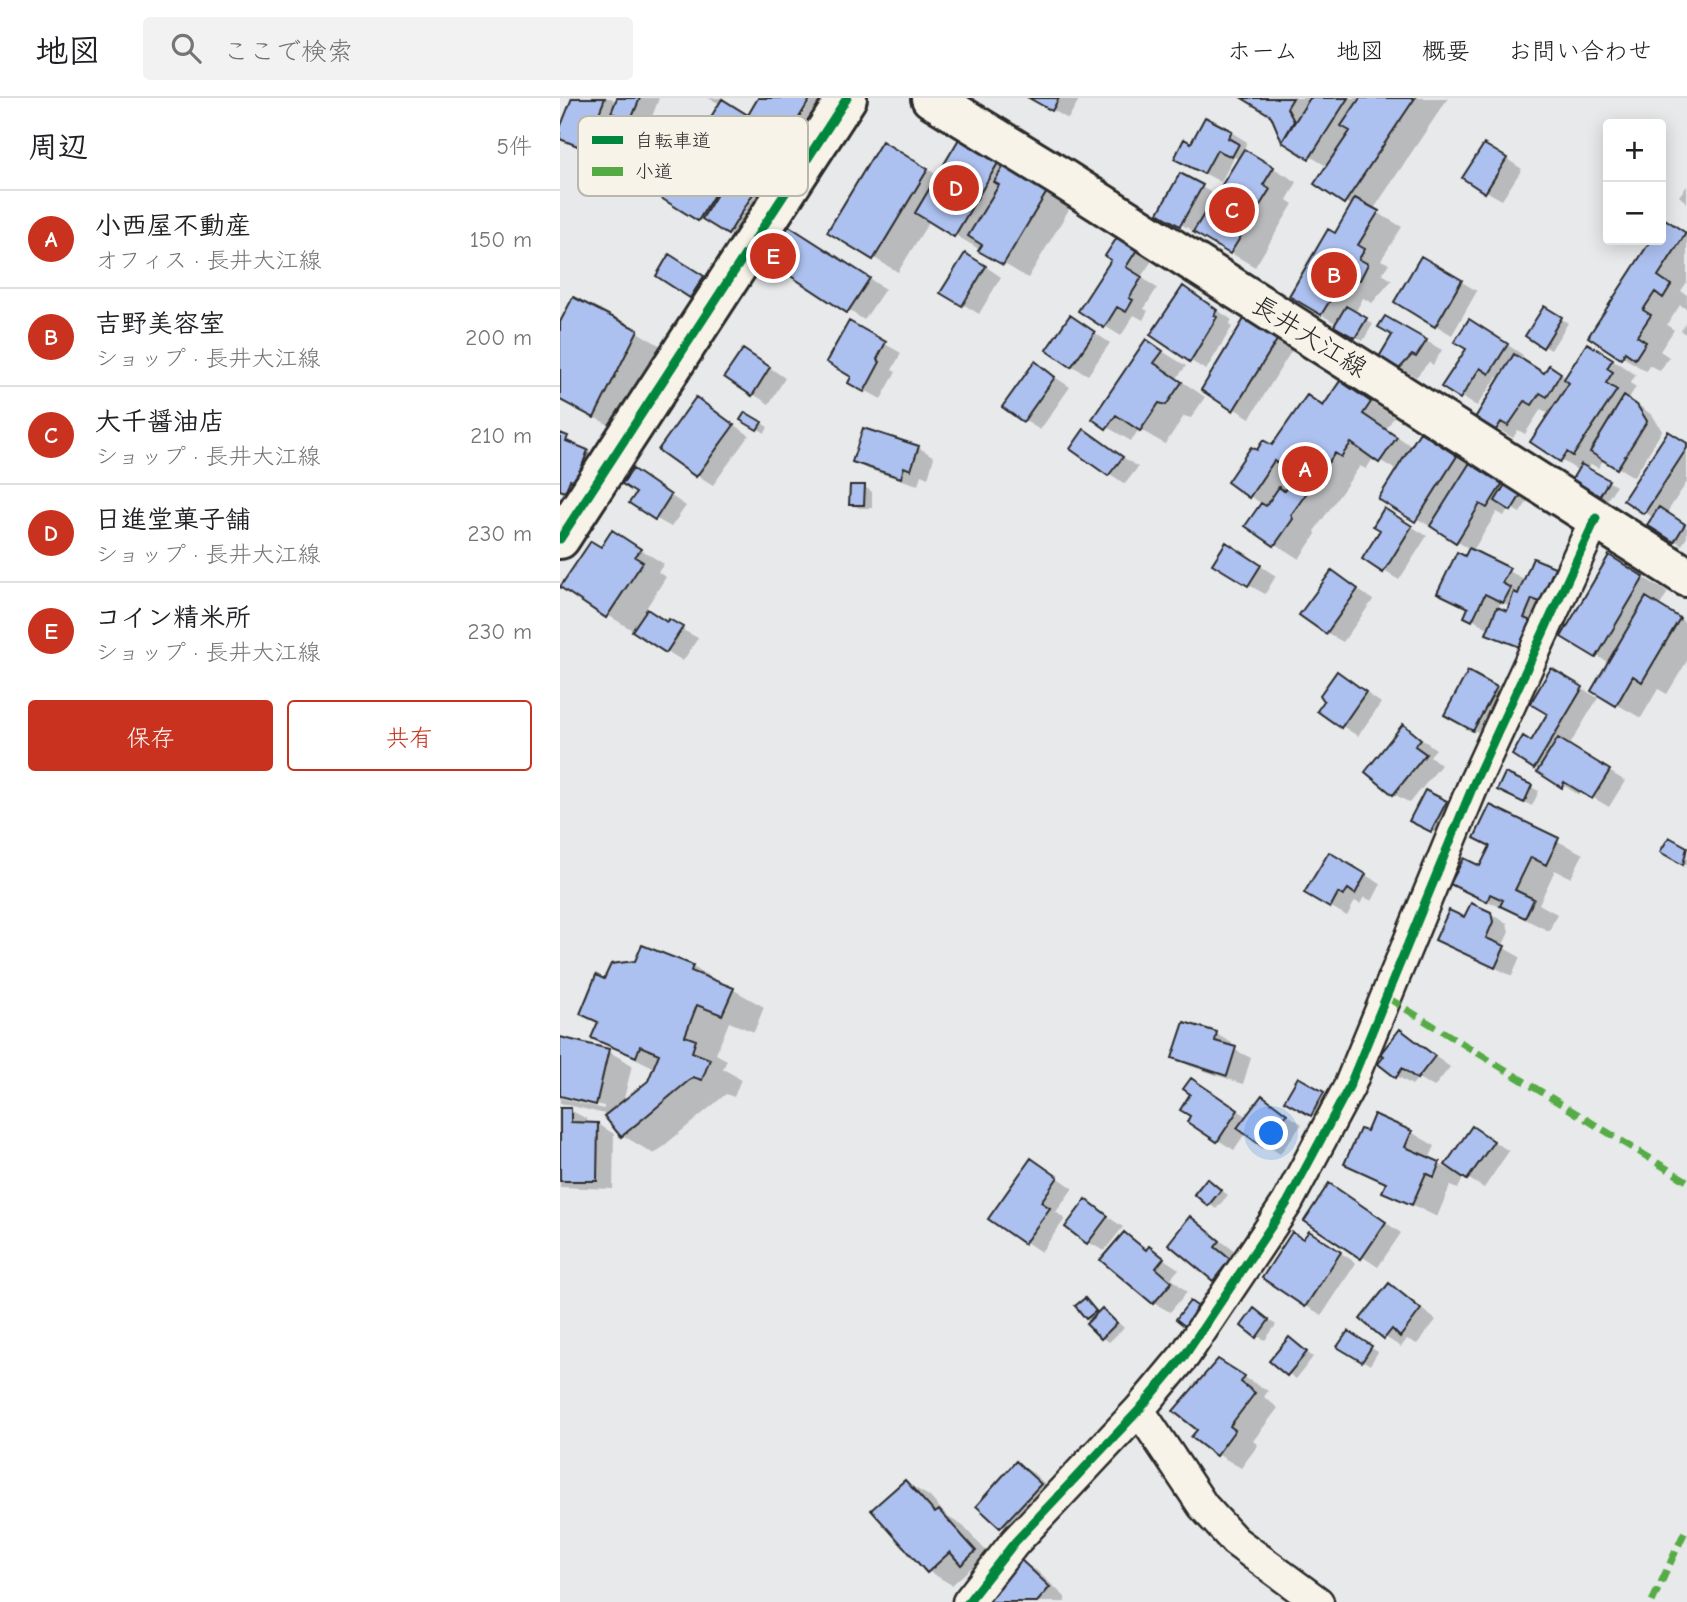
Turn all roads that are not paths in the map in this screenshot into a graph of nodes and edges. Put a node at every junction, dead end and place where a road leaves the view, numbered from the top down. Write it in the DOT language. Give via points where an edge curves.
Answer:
graph roads {
  1 [pos="847,98"];
  2 [pos="931,98"];
  3 [pos="808,158"];
  4 [pos="783,196"];
  5 [pos="1596,518"];
  6 [pos="560,539"];
  7 [pos="1687,577"];
  8 [pos="1139,1410"];
  9 [pos="968,1602"];
  10 [pos="1318,1602"];
  1 -- 3 [label="main road"];
  2 -- 5 [label="main road, 長井大江線"];
  4 -- 6 [label="main road"];
  5 -- 7 [label="main road, 長井大江線"];
  5 -- 8 [label="street" via="1475,781 1349,1087 1287,1203 1185,1355"];
  8 -- 9 [label="street" via="1015,1542"];
  8 -- 10 [label="street" via="1203,1506 1235,1541"];
}
